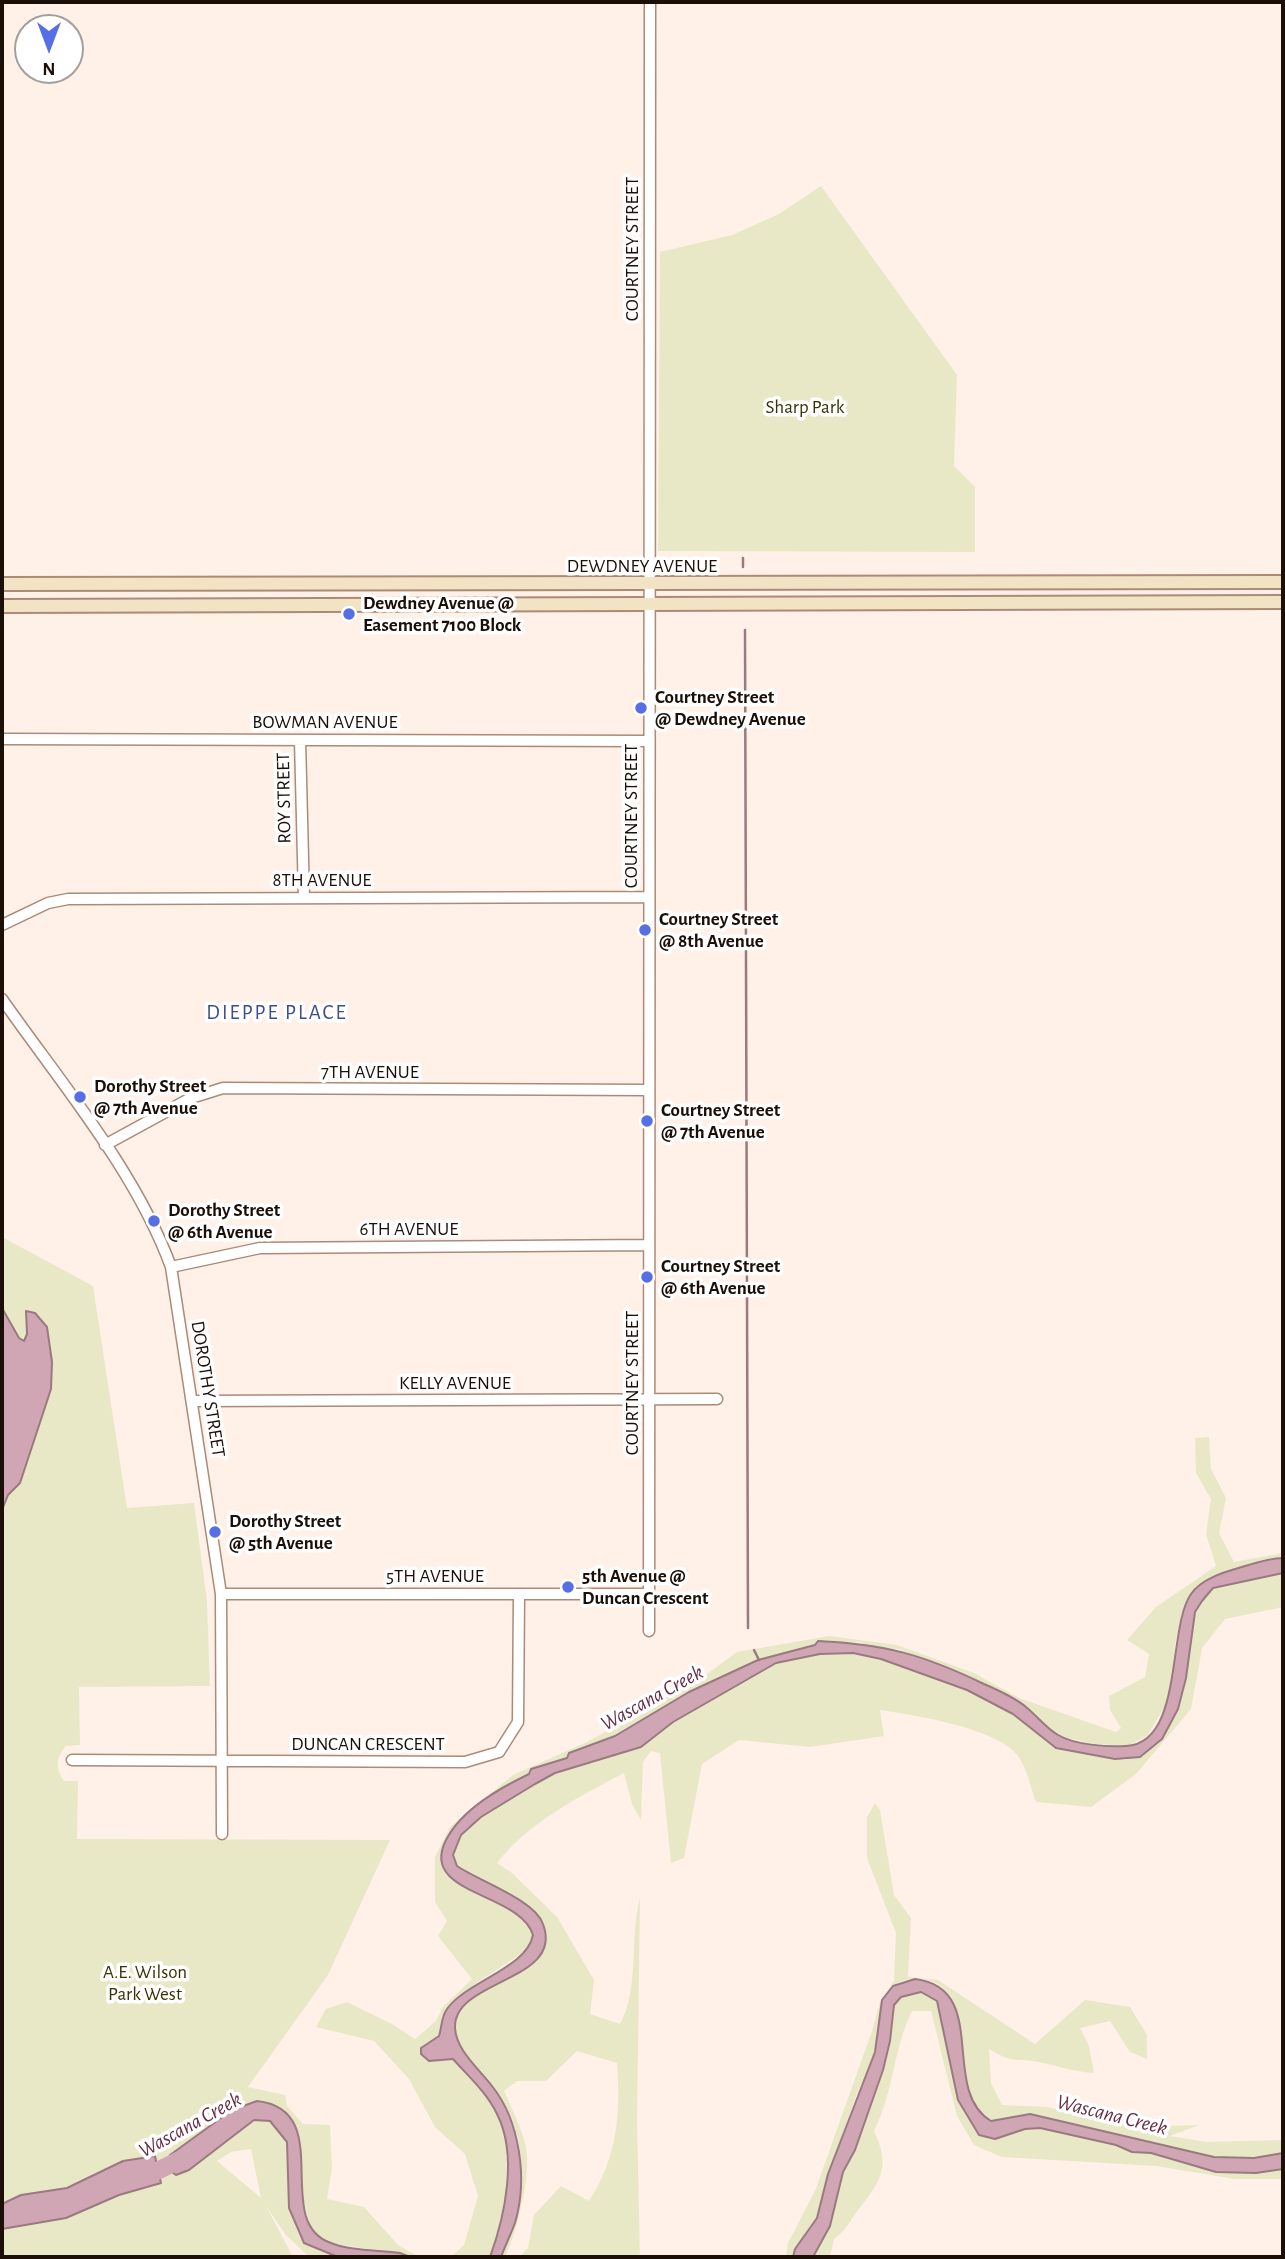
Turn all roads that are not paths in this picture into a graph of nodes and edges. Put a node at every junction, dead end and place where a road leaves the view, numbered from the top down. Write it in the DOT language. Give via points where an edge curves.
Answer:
graph roads {
  1 [pos="650,2"];
  2 [pos="1283,582"];
  3 [pos="2,584"];
  4 [pos="649,586"];
  5 [pos="1283,602"];
  6 [pos="649,605"];
  7 [pos="2,606"];
  8 [pos="2,739"];
  9 [pos="300,740"];
  10 [pos="649,741"];
  11 [pos="648,897"];
  12 [pos="304,898"];
  13 [pos="2,925"];
  14 [pos="2,1001"];
  15 [pos="648,1090"];
  16 [pos="106,1145"];
  17 [pos="649,1245"];
  18 [pos="171,1267"];
  19 [pos="649,1399"];
  20 [pos="717,1399"];
  21 [pos="192,1401"];
  22 [pos="221,1594"];
  23 [pos="519,1594"];
  24 [pos="649,1594"];
  25 [pos="649,1631"];
  26 [pos="72,1760"];
  27 [pos="222,1762"];
  28 [pos="222,1834"];
  1 -- 4 [label="street, COURTNEY STREET"];
  2 -- 4 [label="main road, DEWDNEY AVENUE"];
  3 -- 4 [label="main road, DEWDNEY AVENUE"];
  4 -- 6 [label="street, COURTNEY STREET"];
  5 -- 6 [label="main road, DEWDNEY AVENUE"];
  6 -- 7 [label="main road, DEWDNEY AVENUE"];
  6 -- 10 [label="street, COURTNEY STREET"];
  8 -- 9 [label="street, BOWMAN AVENUE"];
  9 -- 10 [label="street, BOWMAN AVENUE"];
  9 -- 12 [label="street, ROY STREET"];
  10 -- 11 [label="street, COURTNEY STREET"];
  11 -- 12 [label="street, 8TH AVENUE"];
  11 -- 15 [label="street, COURTNEY STREET"];
  12 -- 13 [label="street, 8TH AVENUE" via="68,899 48,903"];
  14 -- 16 [label="street, DOROTHY STREET"];
  15 -- 16 [label="street, 7TH AVENUE" via="223,1088 191,1098"];
  15 -- 17 [label="street, COURTNEY STREET"];
  16 -- 18 [label="street, DOROTHY STREET"];
  17 -- 18 [label="street, 6TH AVENUE" via="260,1248"];
  17 -- 19 [label="street, COURTNEY STREET"];
  18 -- 21 [label="street, DOROTHY STREET"];
  19 -- 20 [label="street, KELLY AVENUE"];
  19 -- 21 [label="street, KELLY AVENUE"];
  19 -- 24 [label="street, COURTNEY STREET"];
  21 -- 22 [label="street, DOROTHY STREET"];
  22 -- 23 [label="street, 5TH AVENUE"];
  22 -- 27 [label="street, DOROTHY STREET"];
  23 -- 24 [label="street, 5TH AVENUE"];
  23 -- 27 [label="street, DUNCAN CRESCENT" via="518,1722 499,1752 465,1762"];
  24 -- 25 [label="street, COURTNEY STREET"];
  26 -- 27 [label="street, DUNCAN CRESCENT"];
  27 -- 28 [label="street, DOROTHY STREET"];
}
